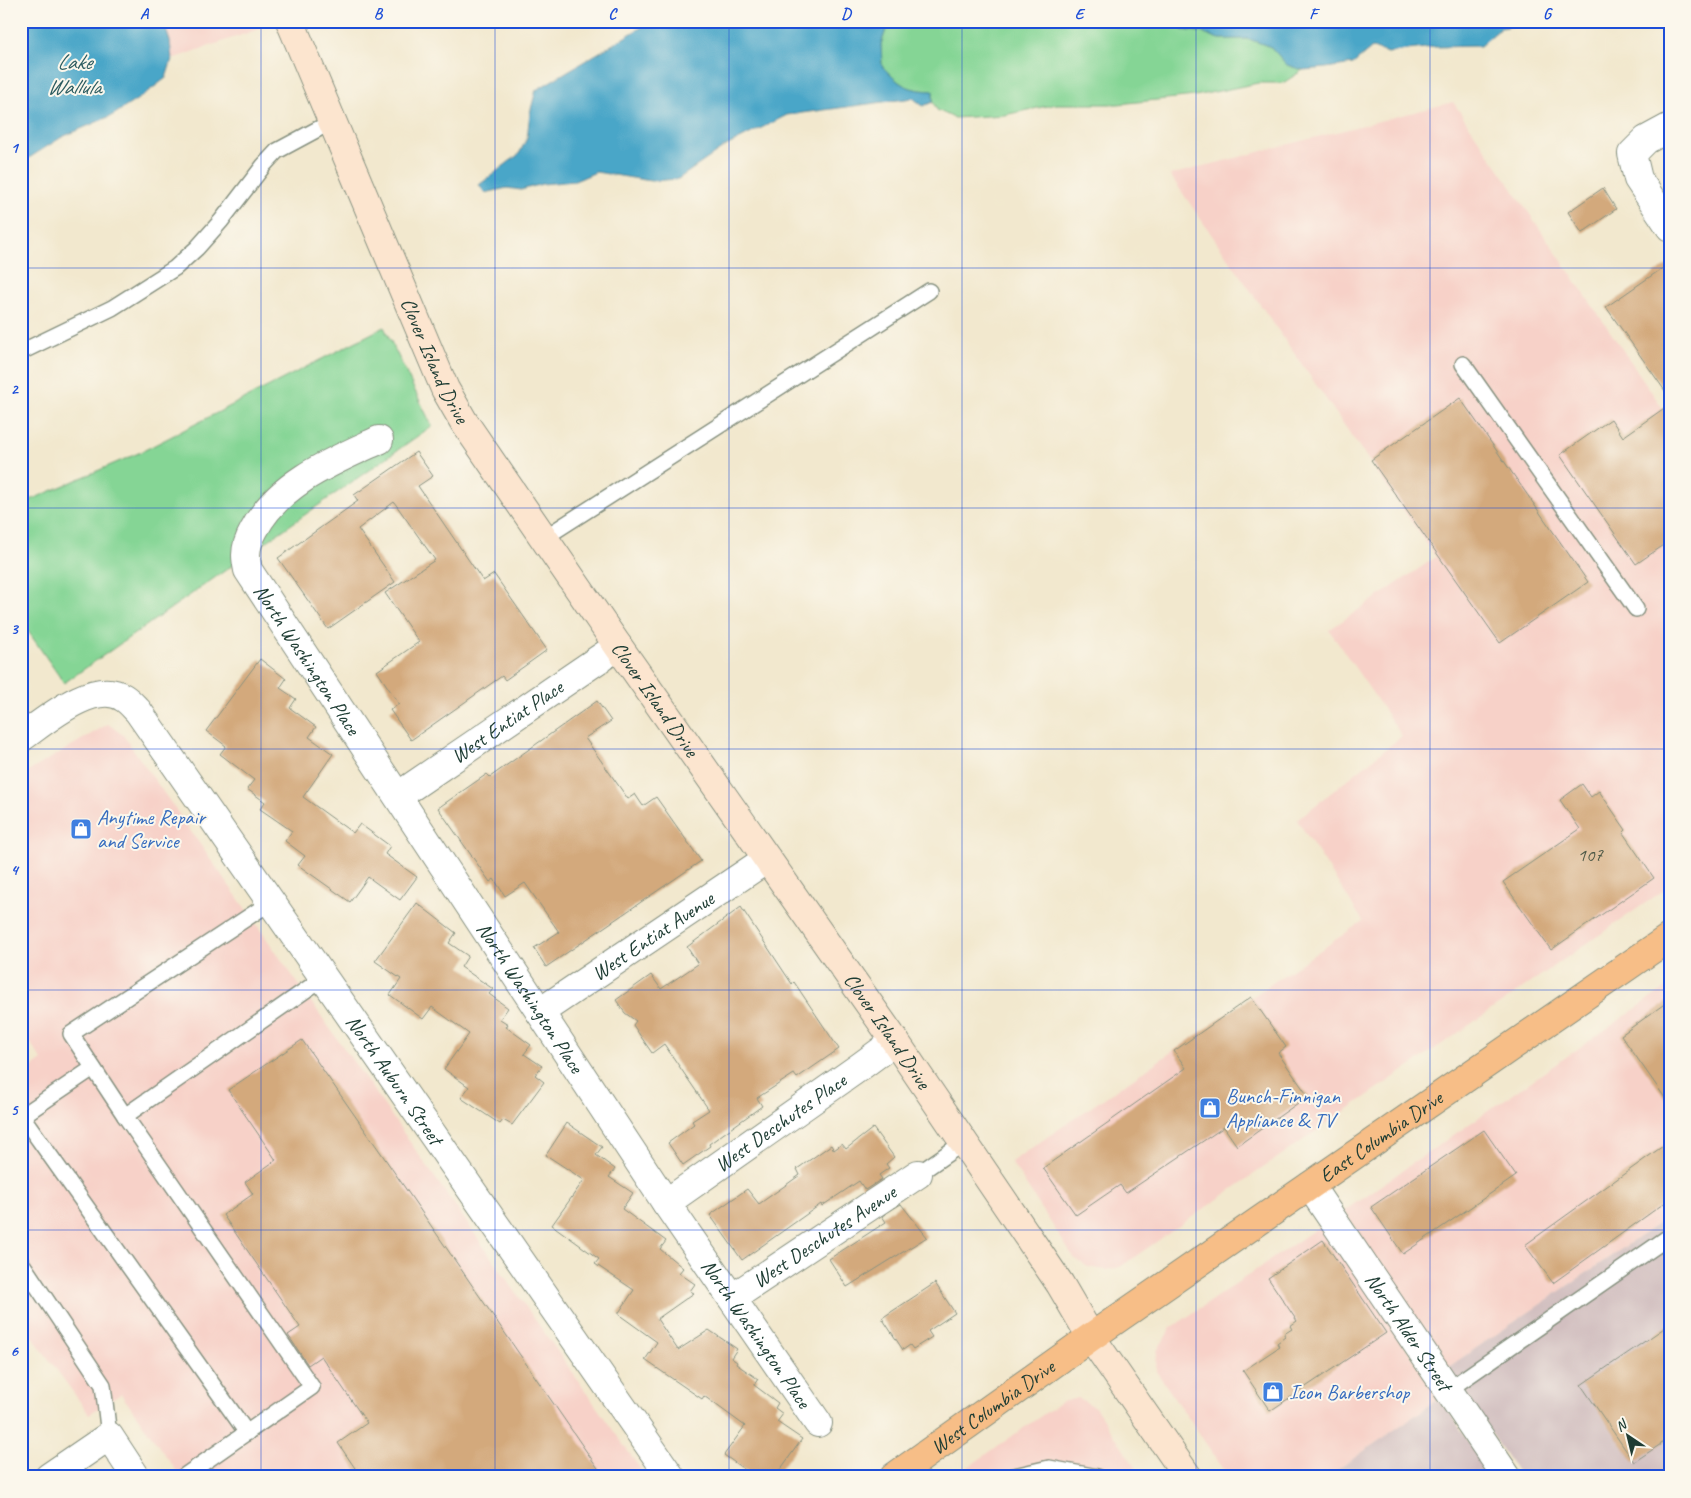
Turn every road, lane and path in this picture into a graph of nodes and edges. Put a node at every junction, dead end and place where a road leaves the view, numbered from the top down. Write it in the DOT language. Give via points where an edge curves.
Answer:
graph roads {
  1 [pos="290,21"];
  2 [pos="332,122"];
  3 [pos="1670,127"];
  4 [pos="1670,227"];
  5 [pos="929,291"];
  6 [pos="21,352"];
  7 [pos="1463,364"];
  8 [pos="379,440"];
  9 [pos="544,538"];
  10 [pos="1636,609"];
  11 [pos="618,646"];
  12 [pos="21,738"];
  13 [pos="398,796"];
  14 [pos="767,859"];
  15 [pos="271,902"];
  16 [pos="1670,937"];
  17 [pos="323,978"];
  18 [pos="540,1012"];
  19 [pos="895,1041"];
  20 [pos="93,1068"];
  21 [pos="22,1116"];
  22 [pos="125,1116"];
  23 [pos="964,1142"];
  24 [pos="918,1174"];
  25 [pos="1310,1186"];
  26 [pos="666,1203"];
  27 [pos="1670,1236"];
  28 [pos="21,1262"];
  29 [pos="732,1298"];
  30 [pos="1091,1337"];
  31 [pos="1448,1390"];
  32 [pos="818,1423"];
  33 [pos="247,1433"];
  34 [pos="109,1436"];
  35 [pos="49,1477"];
  36 [pos="136,1477"];
  37 [pos="183,1477"];
  38 [pos="671,1477"];
  39 [pos="894,1477"];
  40 [pos="1010,1477"];
  41 [pos="1098,1477"];
  42 [pos="1188,1477"];
  43 [pos="1507,1477"];
  1 -- 2 [label="street, Clover Island Drive"];
  2 -- 6 [label="lane" via="278,151 221,221 175,268 112,308"];
  2 -- 9 [label="street, Clover Island Drive" via="445,389"];
  3 -- 4 [label="street" via="1646,140 1632,154 1638,179"];
  5 -- 9 [label="lane"];
  7 -- 10 [label="lane"];
  8 -- 13 [label="street, North Washington Place" via="309,475 279,497 260,518 246,555 248,570"];
  9 -- 11 [label="street, Clover Island Drive"];
  11 -- 13 [label="street, West Entiat Place"];
  11 -- 14 [label="street, Clover Island Drive"];
  12 -- 15 [label="street, North Auburn Street" via="85,696 109,693 124,697 138,711"];
  13 -- 18 [label="street, North Washington Place"];
  14 -- 18 [label="street, West Entiat Avenue"];
  14 -- 19 [label="street, Clover Island Drive"];
  15 -- 17 [label="street, North Auburn Street"];
  15 -- 20 [label="lane" via="71,1034"];
  16 -- 25 [label="main road, East Columbia Drive"];
  17 -- 22 [label="lane"];
  17 -- 38 [label="street, North Auburn Street"];
  18 -- 26 [label="street, North Washington Place"];
  19 -- 23 [label="street, Clover Island Drive"];
  19 -- 26 [label="street, West Deschutes Place"];
  20 -- 21 [label="lane"];
  20 -- 22 [label="lane"];
  21 -- 33 [label="lane"];
  22 -- 33 [label="lane" via="312,1387"];
  23 -- 24 [label="lane"];
  23 -- 30 [label="street, Clover Island Drive" via="1060,1284"];
  24 -- 29 [label="street, West Deschutes Avenue"];
  25 -- 30 [label="main road, East Columbia Drive"];
  25 -- 31 [label="street, North Alder Street"];
  26 -- 29 [label="street, North Washington Place"];
  27 -- 31 [label="lane"];
  28 -- 34 [label="lane" via="103,1386"];
  29 -- 32 [label="street, North Washington Place"];
  30 -- 39 [label="main road, West Columbia Drive"];
  30 -- 42 [label="street, Clover Island Drive"];
  31 -- 43 [label="street, North Alder Street"];
  33 -- 37 [label="lane"];
  34 -- 35 [label="street"];
  34 -- 36 [label="street"];
  40 -- 41 [label="lane" via="1049,1468"];
}
